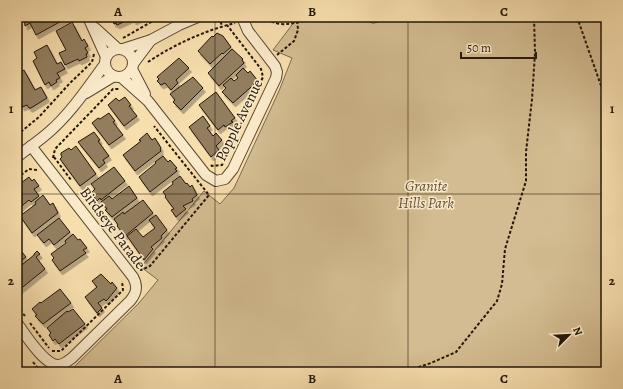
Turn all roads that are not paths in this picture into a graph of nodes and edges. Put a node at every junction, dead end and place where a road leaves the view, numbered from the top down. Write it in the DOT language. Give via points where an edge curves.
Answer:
graph roads {
  1 [pos="198,17"];
  2 [pos="364,17"];
  3 [pos="385,17"];
  4 [pos="242,19"];
  5 [pos="90,21"];
  6 [pos="151,40"];
  7 [pos="120,49"];
  8 [pos="106,61"];
  9 [pos="133,66"];
  10 [pos="121,79"];
  11 [pos="83,95"];
  12 [pos="148,101"];
  13 [pos="31,146"];
  14 [pos="17,157"];
  15 [pos="17,323"];
  1 -- 6 [label="street"];
  2 -- 3 [label="lane" via="373,20"];
  4 -- 12 [label="street, Popple Avenue" via="276,69 276,78 228,176 222,180 214,180 204,173"];
  5 -- 7 [label="street"];
  5 -- 8 [label="street"];
  6 -- 7 [label="street"];
  6 -- 9 [label="street"];
  7 -- 8 [label="street" via="110,52"];
  7 -- 9 [label="street" via="130,54"];
  8 -- 10 [label="street" via="108,72"];
  8 -- 11 [label="street"];
  9 -- 10 [label="street" via="130,73"];
  9 -- 12 [label="street, Popple Avenue"];
  10 -- 11 [label="street"];
  10 -- 12 [label="street, Popple Avenue"];
  11 -- 13 [label="street" via="59,122"];
  13 -- 14 [label="street"];
  13 -- 15 [label="street, Birdseye Parade" via="132,276 136,288 130,300 72,358 61,365 54,365 46,360"];
}
